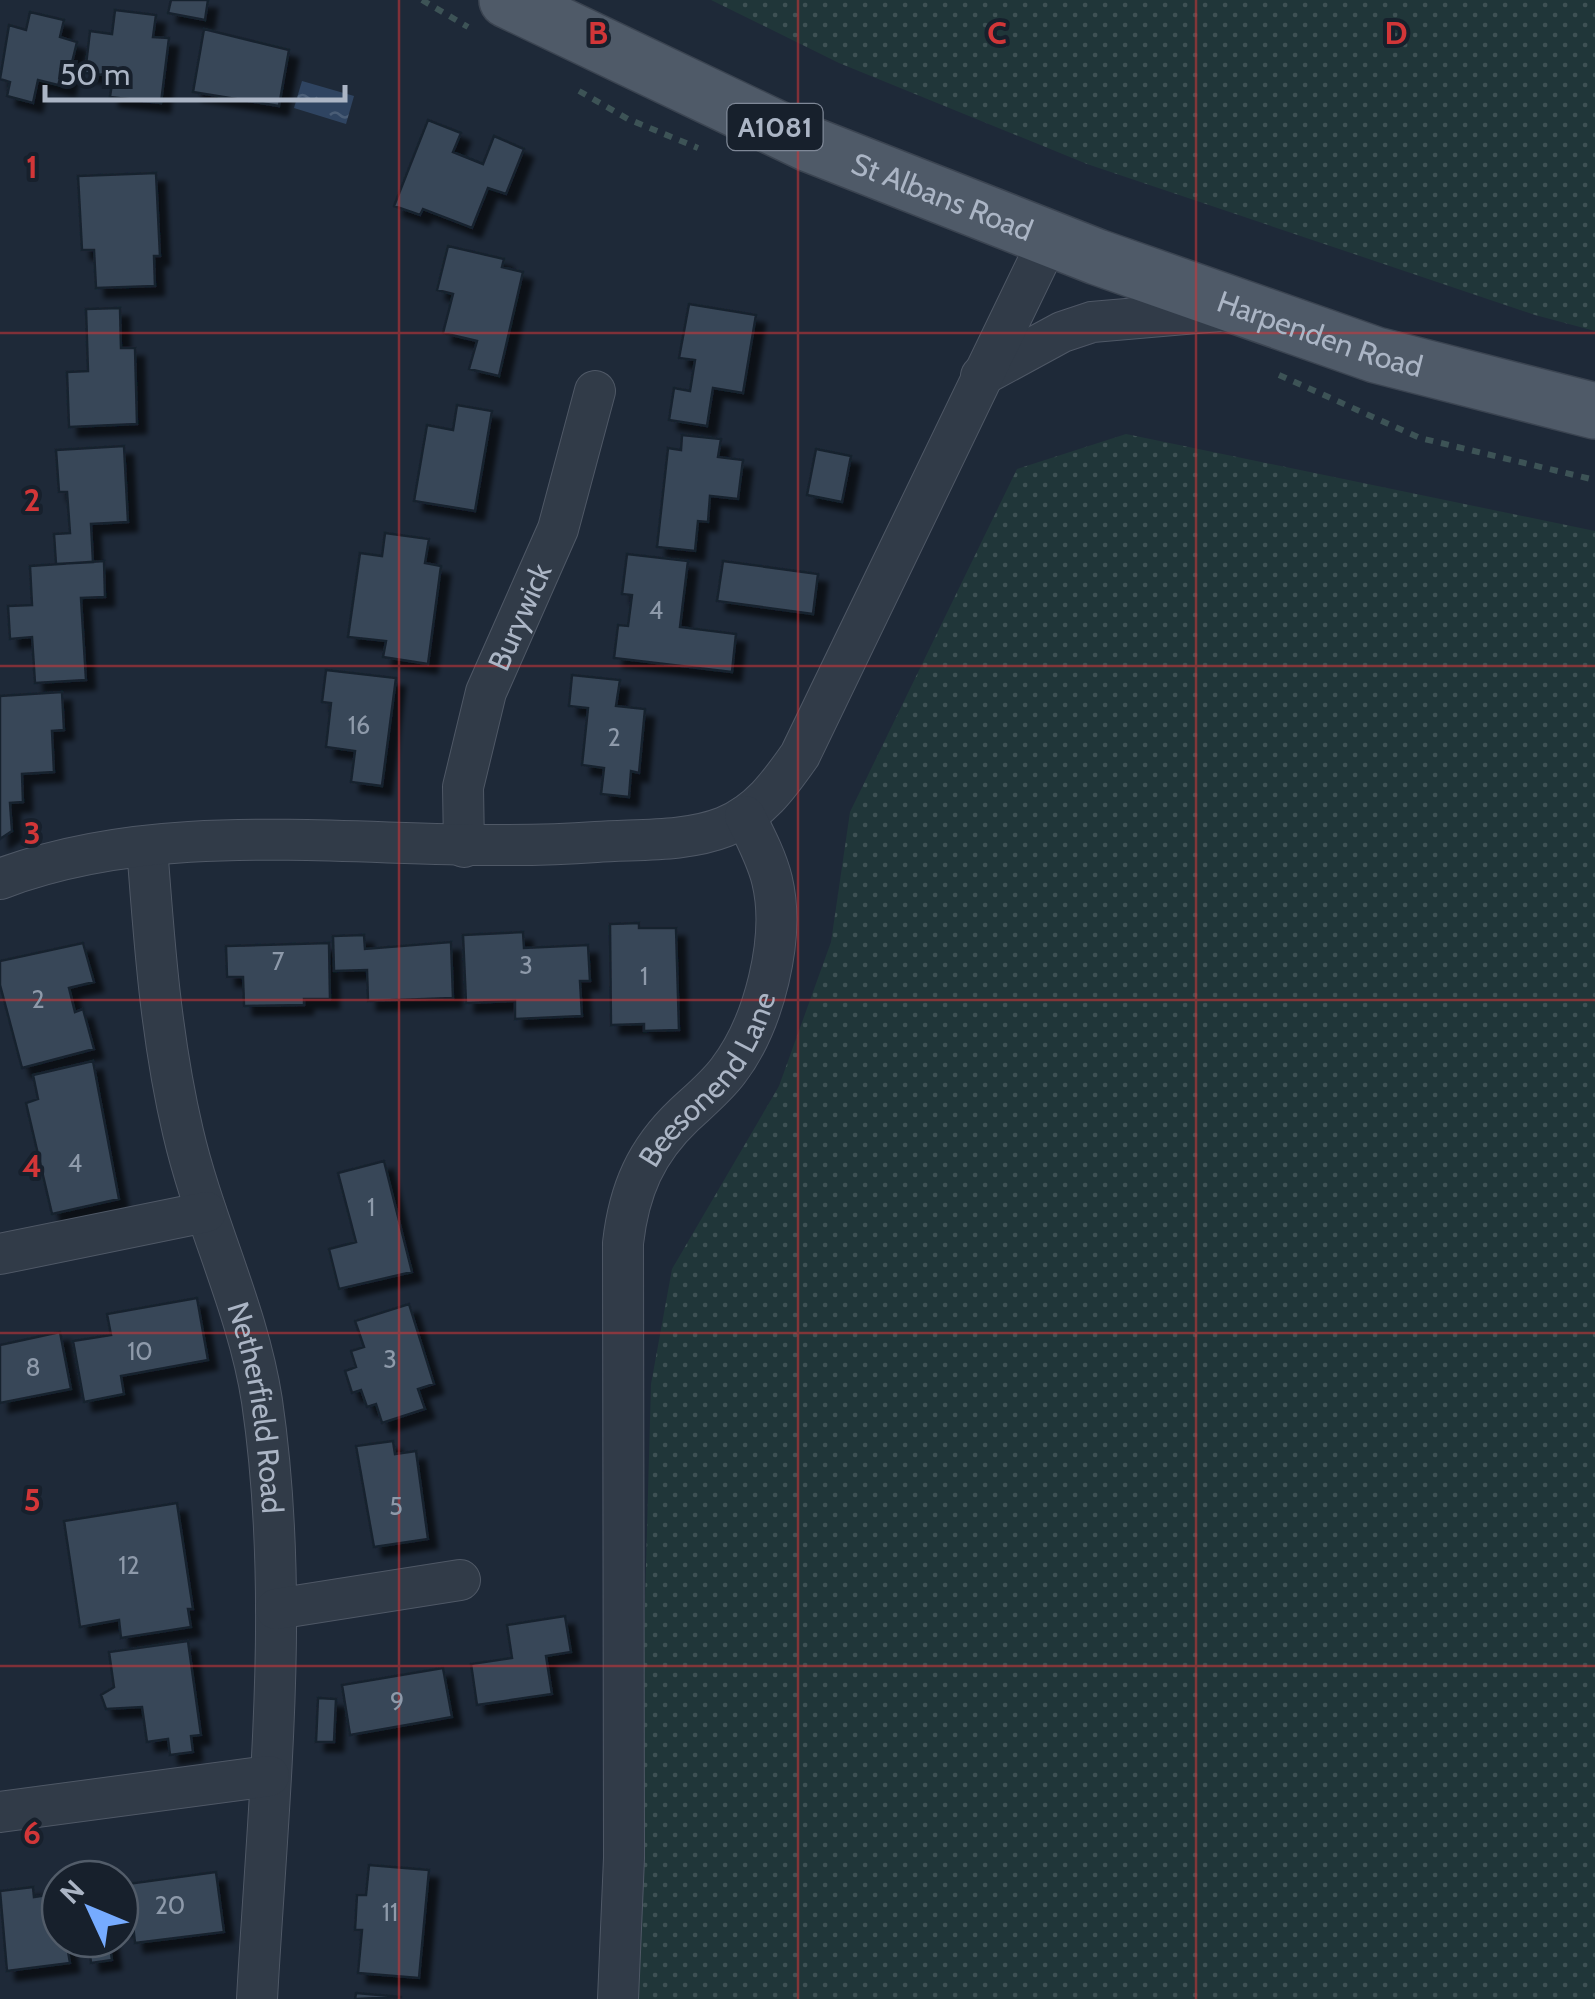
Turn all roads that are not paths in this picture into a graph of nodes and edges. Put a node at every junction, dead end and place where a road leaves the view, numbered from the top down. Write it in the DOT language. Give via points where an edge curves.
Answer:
graph roads {
  1 [pos="507,0"];
  2 [pos="1050,237"];
  3 [pos="1245,309"];
  4 [pos="981,376"];
  5 [pos="595,392"];
  6 [pos="1595,412"];
  7 [pos="746,816"];
  8 [pos="147,846"];
  9 [pos="464,847"];
  10 [pos="0,879"];
  11 [pos="206,1212"];
  12 [pos="0,1254"];
  13 [pos="460,1580"];
  14 [pos="276,1610"];
  15 [pos="270,1776"];
  16 [pos="0,1812"];
  17 [pos="257,1999"];
  18 [pos="618,1999"];
  1 -- 2 [label="main road, St Albans Road / A1081" via="810,144"];
  2 -- 3 [label="main road, Harpenden Road / A1081"];
  2 -- 4 [label="street"];
  3 -- 4 [label="street" via="1092,322"];
  3 -- 6 [label="main road, Harpenden Road / A1081" via="1376,355"];
  4 -- 7 [label="street" via="800,755"];
  5 -- 9 [label="street, Burywick" via="558,530 476,727 463,787"];
  7 -- 9 [label="street" via="698,834"];
  7 -- 18 [label="street, Beesonend Lane" via="772,879 776,909 760,1002 746,1045 727,1074 664,1134 639,1171 623,1243 624,1858"];
  8 -- 9 [label="street"];
  8 -- 10 [label="street"];
  8 -- 11 [label="street, Netherfield Road" via="166,1028 183,1131"];
  11 -- 12 [label="street"];
  11 -- 14 [label="street, Netherfield Road" via="261,1396 273,1486"];
  13 -- 14 [label="street"];
  14 -- 15 [label="street, Netherfield Road"];
  15 -- 16 [label="street"];
  15 -- 17 [label="street, Netherfield Road"];
}
